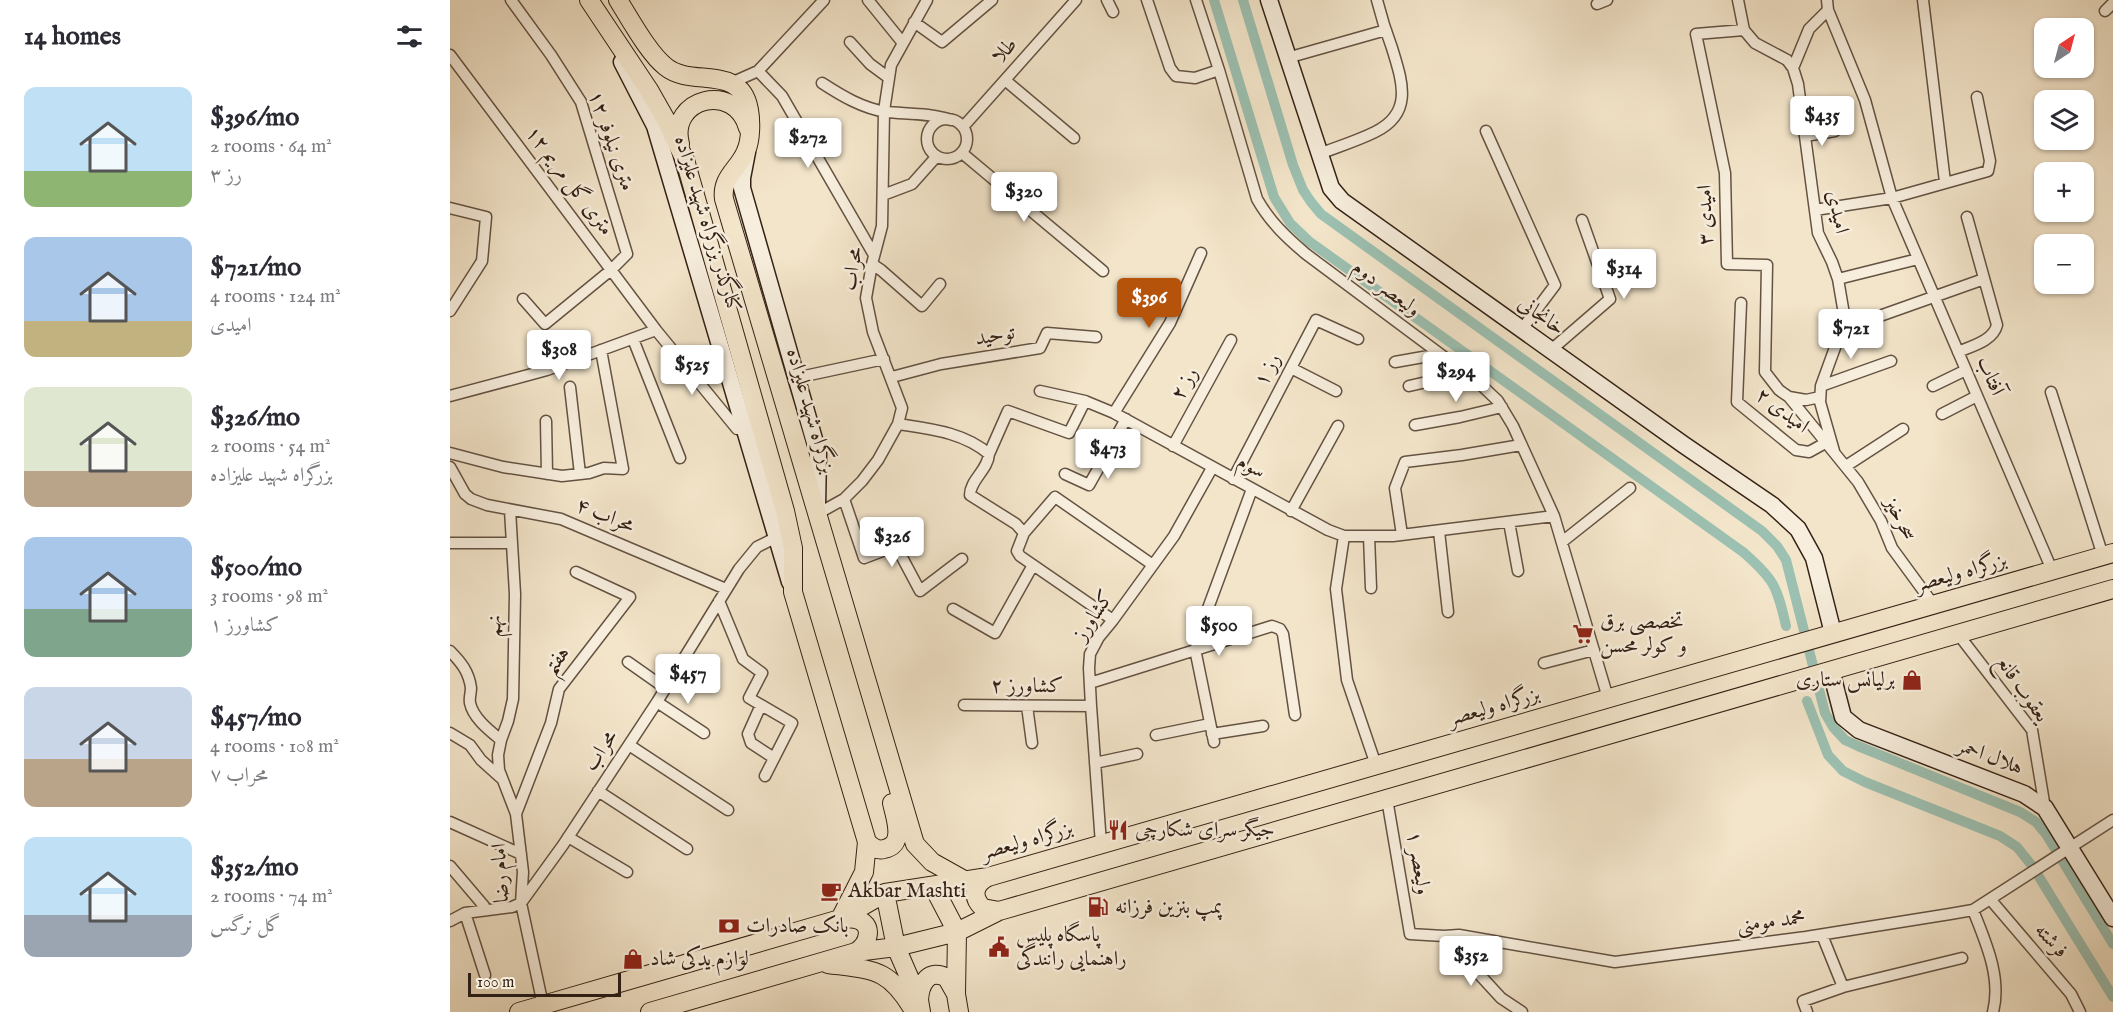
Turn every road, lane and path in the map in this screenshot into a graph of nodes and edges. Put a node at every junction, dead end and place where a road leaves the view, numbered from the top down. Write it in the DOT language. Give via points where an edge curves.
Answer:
graph roads {
  1 [pos="511,0"];
  2 [pos="589,0"];
  3 [pos="618,0"];
  4 [pos="824,0"];
  5 [pos="868,0"];
  6 [pos="927,0"];
  7 [pos="992,0"];
  8 [pos="1076,0"];
  9 [pos="1107,0"];
  10 [pos="1147,0"];
  11 [pos="1196,0"];
  12 [pos="1269,0"];
  13 [pos="1377,0"];
  14 [pos="1738,0"];
  15 [pos="1923,0"];
  16 [pos="1828,5"];
  17 [pos="1113,12"];
  18 [pos="599,16"];
  19 [pos="914,22"];
  20 [pos="1386,30"];
  21 [pos="1744,30"];
  22 [pos="850,42"];
  23 [pos="902,42"];
  24 [pos="450,55"];
  25 [pos="1287,58"];
  26 [pos="1793,68"];
  27 [pos="1219,70"];
  28 [pos="758,71"];
  29 [pos="889,78"];
  30 [pos="1005,80"];
  31 [pos="731,83"];
  32 [pos="822,83"];
  33 [pos="1977,97"];
  34 [pos="884,111"];
  35 [pos="951,120"];
  36 [pos="963,127"];
  37 [pos="1486,131"];
  38 [pos="1835,131"];
  39 [pos="1805,136"];
  40 [pos="749,138"];
  41 [pos="1074,138"];
  42 [pos="962,153"];
  43 [pos="1319,154"];
  44 [pos="937,156"];
  45 [pos="685,160"];
  46 [pos="1945,182"];
  47 [pos="884,195"];
  48 [pos="1893,198"];
  49 [pos="450,208"];
  50 [pos="1815,210"];
  51 [pos="1967,217"];
  52 [pos="1582,220"];
  53 [pos="1201,253"];
  54 [pos="1918,259"];
  55 [pos="873,260"];
  56 [pos="611,270"];
  57 [pos="1103,271"];
  58 [pos="1838,279"];
  59 [pos="1984,279"];
  60 [pos="940,284"];
  61 [pos="1935,298"];
  62 [pos="523,299"];
  63 [pos="1741,303"];
  64 [pos="450,311"];
  65 [pos="1522,329"];
  66 [pos="1842,329"];
  67 [pos="656,330"];
  68 [pos="1096,337"];
  69 [pos="633,339"];
  70 [pos="1358,339"];
  71 [pos="1231,340"];
  72 [pos="601,350"];
  73 [pos="1551,350"];
  74 [pos="1959,352"];
  75 [pos="1440,354"];
  76 [pos="884,359"];
  77 [pos="1891,361"];
  78 [pos="1395,362"];
  79 [pos="1291,368"];
  80 [pos="1966,370"];
  81 [pos="1466,373"];
  82 [pos="800,377"];
  83 [pos="892,377"];
  84 [pos="1409,386"];
  85 [pos="1933,386"];
  86 [pos="570,387"];
  87 [pos="1040,391"];
  88 [pos="1336,391"];
  89 [pos="1821,392"];
  90 [pos="2051,392"];
  91 [pos="450,396"];
  92 [pos="1977,396"];
  93 [pos="1789,397"];
  94 [pos="1084,401"];
  95 [pos="1502,406"];
  96 [pos="1114,412"];
  97 [pos="1942,414"];
  98 [pos="1126,419"];
  99 [pos="546,421"];
  100 [pos="898,424"];
  101 [pos="1415,425"];
  102 [pos="1338,426"];
  103 [pos="744,429"];
  104 [pos="1904,429"];
  105 [pos="1521,445"];
  106 [pos="1173,446"];
  107 [pos="1831,447"];
  108 [pos="450,453"];
  109 [pos="989,454"];
  110 [pos="680,458"];
  111 [pos="1846,466"];
  112 [pos="450,467"];
  113 [pos="1212,468"];
  114 [pos="547,474"];
  115 [pos="580,474"];
  116 [pos="1065,474"];
  117 [pos="1233,480"];
  118 [pos="1252,489"];
  119 [pos="1630,489"];
  120 [pos="844,499"];
  121 [pos="510,510"];
  122 [pos="1291,511"];
  123 [pos="817,514"];
  124 [pos="1554,516"];
  125 [pos="1509,522"];
  126 [pos="1439,531"];
  127 [pos="1024,533"];
  128 [pos="1402,535"];
  129 [pos="1344,536"];
  130 [pos="777,537"];
  131 [pos="1369,537"];
  132 [pos="1562,542"];
  133 [pos="450,543"];
  134 [pos="512,543"];
  135 [pos="2108,554"];
  136 [pos="962,559"];
  137 [pos="1153,565"];
  138 [pos="1033,566"];
  139 [pos="2052,570"];
  140 [pos="1518,571"];
  141 [pos="576,572"];
  142 [pos="1371,588"];
  143 [pos="726,589"];
  144 [pos="2113,589"];
  145 [pos="793,592"];
  146 [pos="719,601"];
  147 [pos="1933,604"];
  148 [pos="953,609"];
  149 [pos="1207,611"];
  150 [pos="1448,612"];
  151 [pos="1113,620"];
  152 [pos="1833,633"];
  153 [pos="1958,634"];
  154 [pos="1195,649"];
  155 [pos="1594,650"];
  156 [pos="450,651"];
  157 [pos="628,662"];
  158 [pos="1544,663"];
  159 [pos="1831,671"];
  160 [pos="1090,683"];
  161 [pos="665,688"];
  162 [pos="1608,698"];
  163 [pos="657,702"];
  164 [pos="761,705"];
  165 [pos="964,705"];
  166 [pos="1027,705"];
  167 [pos="1091,706"];
  168 [pos="1295,715"];
  169 [pos="1263,726"];
  170 [pos="450,733"];
  171 [pos="704,733"];
  172 [pos="1212,734"];
  173 [pos="1156,735"];
  174 [pos="501,740"];
  175 [pos="1032,743"];
  176 [pos="629,745"];
  177 [pos="886,751"];
  178 [pos="1137,754"];
  179 [pos="774,758"];
  180 [pos="1095,763"];
  181 [pos="1376,765"];
  182 [pos="765,776"];
  183 [pos="503,780"];
  184 [pos="598,791"];
  185 [pos="1387,799"];
  186 [pos="2045,808"];
  187 [pos="728,810"];
  188 [pos="516,814"];
  189 [pos="2113,820"];
  190 [pos="450,822"];
  191 [pos="568,837"];
  192 [pos="867,842"];
  193 [pos="1101,844"];
  194 [pos="687,849"];
  195 [pos="2067,851"];
  196 [pos="521,854"];
  197 [pos="450,866"];
  198 [pos="627,872"];
  199 [pos="988,877"];
  200 [pos="966,881"];
  201 [pos="933,886"];
  202 [pos="885,893"];
  203 [pos="1990,899"];
  204 [pos="521,903"];
  205 [pos="484,906"];
  206 [pos="1973,910"];
  207 [pos="999,911"];
  208 [pos="465,913"];
  209 [pos="450,915"];
  210 [pos="2113,918"];
  211 [pos="840,920"];
  212 [pos="450,921"];
  213 [pos="957,932"];
  214 [pos="1410,934"];
  215 [pos="1822,935"];
  216 [pos="1444,936"];
  217 [pos="896,947"];
  218 [pos="856,952"];
  219 [pos="1962,958"];
  220 [pos="820,963"];
  221 [pos="484,975"];
  222 [pos="1843,987"];
  223 [pos="958,1003"];
  224 [pos="543,1005"];
  225 [pos="918,1008"];
  226 [pos="519,1012"];
  227 [pos="650,1012"];
  228 [pos="1521,1012"];
  229 [pos="1807,1012"];
  230 [pos="1993,1012"];
  231 [pos="2080,1012"];
  1 -- 56 [label="street, ۱۲ متری نیلوفر" via="581,102 627,254"];
  2 -- 18 [label="highway"];
  3 -- 31 [label="highway" via="665,67 681,74"];
  4 -- 28 [label="street"];
  5 -- 23 [label="street"];
  6 -- 19 [label="street, محراب"];
  7 -- 19 [label="street" via="942,42"];
  8 -- 30 [label="street, طلا"];
  9 -- 17 [label="street"];
  10 -- 27 [label="street" via="1176,76 1195,78"];
  11 -- 27 [label="street, ولیعصر دوم"];
  12 -- 25 [label="main road, خانجانی"];
  13 -- 20 [label="street"];
  14 -- 21 [label="street"];
  15 -- 46 [label="street"];
  16 -- 26 [label="street" via="1809,29"];
  16 -- 48 [label="street, آفتاب" via="1864,100"];
  18 -- 45 [label="highway" via="649,90"];
  18 -- 103 [label="main road, کنارگذر بزرگراه شهید علیزاده" via="655,126"];
  19 -- 23 [label="street, محراب"];
  20 -- 25 [label="street"];
  20 -- 43 [label="street" via="1402,83 1397,113 1376,132"];
  21 -- 26 [label="street" via="1755,43 1787,60"];
  21 -- 93 [label="street, امیدی ۳" via="1696,34 1725,173 1727,264 1767,265 1765,372"];
  22 -- 29 [label="street"];
  23 -- 29 [label="street, محراب"];
  24 -- 56 [label="street, ۱۲ متری گل مریم"];
  25 -- 43 [label="main road, خانجانی"];
  26 -- 39 [label="street, امیدی"];
  27 -- 75 [label="street, ولیعصر دوم" via="1257,199 1266,215 1306,254"];
  28 -- 31 [label="street"];
  28 -- 55 [label="street" via="782,96"];
  29 -- 34 [label="street, محراب"];
  30 -- 36 [label="street, طلا"];
  30 -- 41 [label="street"];
  31 -- 40 [label="highway" via="747,101"];
  32 -- 34 [label="street" via="853,103"];
  33 -- 46 [label="street" via="1990,161 1988,171"];
  34 -- 35 [label="street"];
  34 -- 47 [label="street, محراب"];
  35 -- 36 [label="street"];
  35 -- 44 [label="street" via="938,122 927,137 929,148"];
  36 -- 42 [label="street" via="967,143"];
  37 -- 65 [label="street" via="1555,285"];
  38 -- 39 [label="street"];
  39 -- 50 [label="street, امیدی"];
  40 -- 45 [label="highway" via="744,117 732,104 715,99 698,103 685,114 679,127"];
  40 -- 123 [label="highway, بزرگراه شهید علیزاده" via="743,157 726,180 724,199"];
  42 -- 44 [label="street" via="950,159"];
  42 -- 57 [label="street"];
  43 -- 65 [label="main road, خانجانی" via="1331,188 1342,201"];
  44 -- 47 [label="street" via="912,184"];
  45 -- 145 [label="highway" via="787,518 794,560"];
  46 -- 48 [label="street"];
  47 -- 55 [label="street, محراب" via="882,226"];
  48 -- 50 [label="street"];
  48 -- 54 [label="street, آفتاب"];
  49 -- 64 [label="street" via="486,217 482,261"];
  50 -- 58 [label="street, امیدی" via="1818,233"];
  51 -- 59 [label="street"];
  52 -- 73 [label="street" via="1610,299"];
  53 -- 96 [label="street" via="1170,323"];
  54 -- 58 [label="street"];
  54 -- 61 [label="street, آفتاب"];
  55 -- 60 [label="street" via="922,306"];
  55 -- 76 [label="street, محراب" via="866,298"];
  56 -- 62 [label="street" via="545,324"];
  56 -- 67 [label="street, ۱۲ متری گل مریم"];
  58 -- 66 [label="street, امیدی" via="1845,320"];
  59 -- 61 [label="street"];
  59 -- 74 [label="street" via="1996,330"];
  61 -- 66 [label="street"];
  61 -- 74 [label="street, آفتاب"];
  63 -- 107 [label="street, امیدی ۲" via="1737,402 1796,450 1809,452"];
  65 -- 73 [label="main road, خانجانی"];
  66 -- 89 [label="street, امیدی"];
  67 -- 69 [label="street"];
  67 -- 103 [label="street, ۱۲ متری گل مریم" via="737,429"];
  68 -- 83 [label="street, توحید" via="1047,333 1040,348 941,364"];
  69 -- 72 [label="street"];
  69 -- 110 [label="street"];
  70 -- 79 [label="street, رز ۱" via="1316,320"];
  71 -- 106 [label="street, رز ۲"];
  72 -- 91 [label="street" via="547,370"];
  72 -- 115 [label="street" via="623,469 604,468"];
  73 -- 152 [label="main road, خانجانی" via="1773,505 1798,529 1814,558"];
  74 -- 80 [label="street, آفتاب"];
  75 -- 78 [label="street"];
  75 -- 81 [label="street, ولیعصر دوم"];
  76 -- 82 [label="street"];
  76 -- 83 [label="street, محراب"];
  77 -- 89 [label="street"];
  79 -- 88 [label="street"];
  79 -- 117 [label="street, رز ۱"];
  80 -- 85 [label="street"];
  80 -- 92 [label="street, آفتاب"];
  81 -- 84 [label="street"];
  81 -- 95 [label="street, ولیعصر دوم"];
  83 -- 100 [label="street, محراب" via="902,408"];
  86 -- 115 [label="street"];
  87 -- 94 [label="street, سوم"];
  89 -- 93 [label="street" via="1799,400"];
  89 -- 107 [label="street, امیدی"];
  90 -- 135 [label="street"];
  92 -- 97 [label="street"];
  92 -- 139 [label="street, آفتاب"];
  93 -- 107 [label="street, امیدی ۳"];
  94 -- 96 [label="street, سوم"];
  94 -- 109 [label="street" via="1069,433 1008,411"];
  95 -- 101 [label="street"];
  95 -- 105 [label="street, ولیعصر دوم"];
  96 -- 98 [label="street, سوم"];
  98 -- 106 [label="street, سوم"];
  98 -- 116 [label="street" via="1089,485"];
  99 -- 114 [label="street"];
  100 -- 109 [label="street" via="937,429 967,440"];
  100 -- 120 [label="street, محراب" via="878,460"];
  102 -- 122 [label="street"];
  103 -- 130 [label="main road, کنارگذر بزرگراه شهید علیزاده"];
  104 -- 111 [label="street"];
  105 -- 124 [label="street, ولیعصر دوم"];
  105 -- 128 [label="street" via="1405,462 1395,488"];
  106 -- 113 [label="street, سوم"];
  107 -- 111 [label="street, سحرخیز"];
  108 -- 114 [label="street"];
  109 -- 127 [label="street" via="970,495"];
  111 -- 147 [label="street, سحرخیز" via="1881,521 1892,548"];
  112 -- 121 [label="street, محراب ۴" via="471,499"];
  113 -- 117 [label="street, سوم"];
  113 -- 137 [label="street, کشاورز"];
  114 -- 115 [label="street"];
  117 -- 118 [label="street, سوم"];
  118 -- 122 [label="street, سوم"];
  118 -- 149 [label="street"];
  119 -- 132 [label="street"];
  120 -- 123 [label="street, محراب"];
  120 -- 136 [label="street" via="864,558 896,546 920,591"];
  121 -- 134 [label="street, نهم"];
  121 -- 143 [label="street, محراب ۴" via="561,519"];
  122 -- 129 [label="street, سوم"];
  123 -- 177 [label="highway, بزرگراه شهید علیزاده"];
  124 -- 125 [label="street, سوم"];
  124 -- 132 [label="street, ولیعصر دوم"];
  125 -- 126 [label="street, سوم"];
  125 -- 140 [label="street"];
  126 -- 128 [label="street, سوم"];
  126 -- 150 [label="street"];
  127 -- 137 [label="street" via="1055,497"];
  127 -- 138 [label="street" via="1017,551"];
  128 -- 131 [label="street, سوم"];
  129 -- 131 [label="street, سوم"];
  129 -- 181 [label="street" via="1336,589 1347,680"];
  130 -- 143 [label="street, محراب" via="757,547"];
  130 -- 145 [label="main road, کنارگذر بزرگراه شهید علیزاده"];
  131 -- 142 [label="street"];
  132 -- 155 [label="street, ولیعصر دوم"];
  133 -- 134 [label="street"];
  134 -- 174 [label="street, نهم" via="513,699"];
  135 -- 139 [label="highway, بزرگراه ولیعصر"];
  137 -- 151 [label="street, کشاورز"];
  138 -- 148 [label="street" via="995,633"];
  138 -- 151 [label="street"];
  139 -- 147 [label="highway, بزرگراه ولیعصر"];
  141 -- 188 [label="street, هفتم" via="630,597 559,689 551,723"];
  143 -- 146 [label="street, محراب"];
  144 -- 153 [label="highway"];
  145 -- 192 [label="highway"];
  146 -- 161 [label="street, محراب"];
  146 -- 164 [label="street" via="743,659 762,673 749,698"];
  147 -- 152 [label="highway, بزرگراه ولیعصر"];
  151 -- 160 [label="street, کشاورز" via="1090,654"];
  152 -- 162 [label="highway, بزرگراه ولیعصر"];
  153 -- 159 [label="highway"];
  153 -- 186 [label="street, یعقوب قانع" via="2032,730"];
  154 -- 160 [label="street"];
  154 -- 168 [label="street" via="1266,627 1280,629"];
  154 -- 172 [label="street"];
  155 -- 158 [label="street"];
  155 -- 162 [label="street, ولیعصر دوم"];
  156 -- 174 [label="street" via="469,676 470,703 475,713"];
  157 -- 161 [label="street"];
  159 -- 185 [label="highway"];
  159 -- 186 [label="main road, هلال احمر" via="1843,717 1859,730 2024,794"];
  160 -- 167 [label="street, کشاورز"];
  161 -- 163 [label="street, محراب"];
  162 -- 181 [label="highway, بزرگراه ولیعصر"];
  163 -- 171 [label="street"];
  163 -- 176 [label="street, محراب"];
  164 -- 179 [label="street" via="748,734 751,743"];
  164 -- 179 [label="street" via="792,723"];
  165 -- 166 [label="street, کشاورز ۲"];
  166 -- 167 [label="street, کشاورز ۲"];
  166 -- 175 [label="street"];
  167 -- 180 [label="street, کشاورز"];
  169 -- 172 [label="street"];
  170 -- 183 [label="street" via="470,745"];
  172 -- 173 [label="street"];
  174 -- 183 [label="street, امام رضا" via="498,755"];
  176 -- 184 [label="street, محراب"];
  176 -- 187 [label="street"];
  177 -- 192 [label="highway" via="884,771 897,838 885,849 876,849"];
  177 -- 200 [label="highway, بزرگراه شهید علیزاده" via="915,844 932,862"];
  178 -- 180 [label="street"];
  179 -- 182 [label="street"];
  180 -- 193 [label="street, کشاورز"];
  181 -- 193 [label="highway, بزرگراه ولیعصر"];
  183 -- 188 [label="street, امام رضا"];
  184 -- 191 [label="street, محراب"];
  184 -- 194 [label="street"];
  185 -- 207 [label="highway"];
  185 -- 214 [label="street, ولیعصر ۱"];
  186 -- 195 [label="main road, هلال احمر"];
  188 -- 196 [label="street, امام رضا"];
  189 -- 195 [label="street, محمد مومنی"];
  190 -- 196 [label="street"];
  191 -- 198 [label="street"];
  191 -- 204 [label="street, محراب"];
  192 -- 211 [label="highway" via="864,872"];
  193 -- 199 [label="highway, بزرگراه ولیعصر"];
  195 -- 203 [label="street, محمد مومنی"];
  195 -- 210 [label="main road, هلال احمر"];
  196 -- 204 [label="street, امام رضا"];
  197 -- 205 [label="street"];
  199 -- 200 [label="highway, بزرگراه ولیعصر"];
  199 -- 207 [label="highway" via="978,884 976,898 983,908"];
  200 -- 201 [label="highway, بزرگراه ولیعصر"];
  201 -- 202 [label="highway, بزرگراه ولیعصر"];
  201 -- 213 [label="highway"];
  202 -- 211 [label="highway"];
  202 -- 217 [label="highway"];
  203 -- 206 [label="street, محمد مومنی"];
  203 -- 231 [label="street, فرشته" via="2065,987"];
  204 -- 205 [label="street"];
  204 -- 208 [label="street"];
  204 -- 224 [label="street, امام رضا"];
  205 -- 209 [label="street" via="464,908"];
  206 -- 215 [label="street, محمد مومنی"];
  206 -- 230 [label="street" via="1994,973"];
  207 -- 213 [label="highway"];
  208 -- 212 [label="street"];
  208 -- 221 [label="street"];
  211 -- 218 [label="highway" via="857,919 867,929 866,944"];
  211 -- 224 [label="highway"];
  213 -- 217 [label="highway"];
  213 -- 223 [label="highway"];
  214 -- 216 [label="street, محمد مومنی"];
  215 -- 216 [label="street, محمد مومنی" via="1615,962 1459,934"];
  215 -- 222 [label="street"];
  216 -- 228 [label="street" via="1502,998"];
  217 -- 218 [label="highway"];
  217 -- 225 [label="highway"];
  218 -- 220 [label="highway"];
  219 -- 222 [label="street"];
  220 -- 225 [label="highway" via="881,974"];
  220 -- 227 [label="highway"];
  222 -- 229 [label="street" via="1803,1001"];
  223 -- 225 [label="highway" via="947,978 933,975 922,983"];
  224 -- 226 [label="highway"];
}
